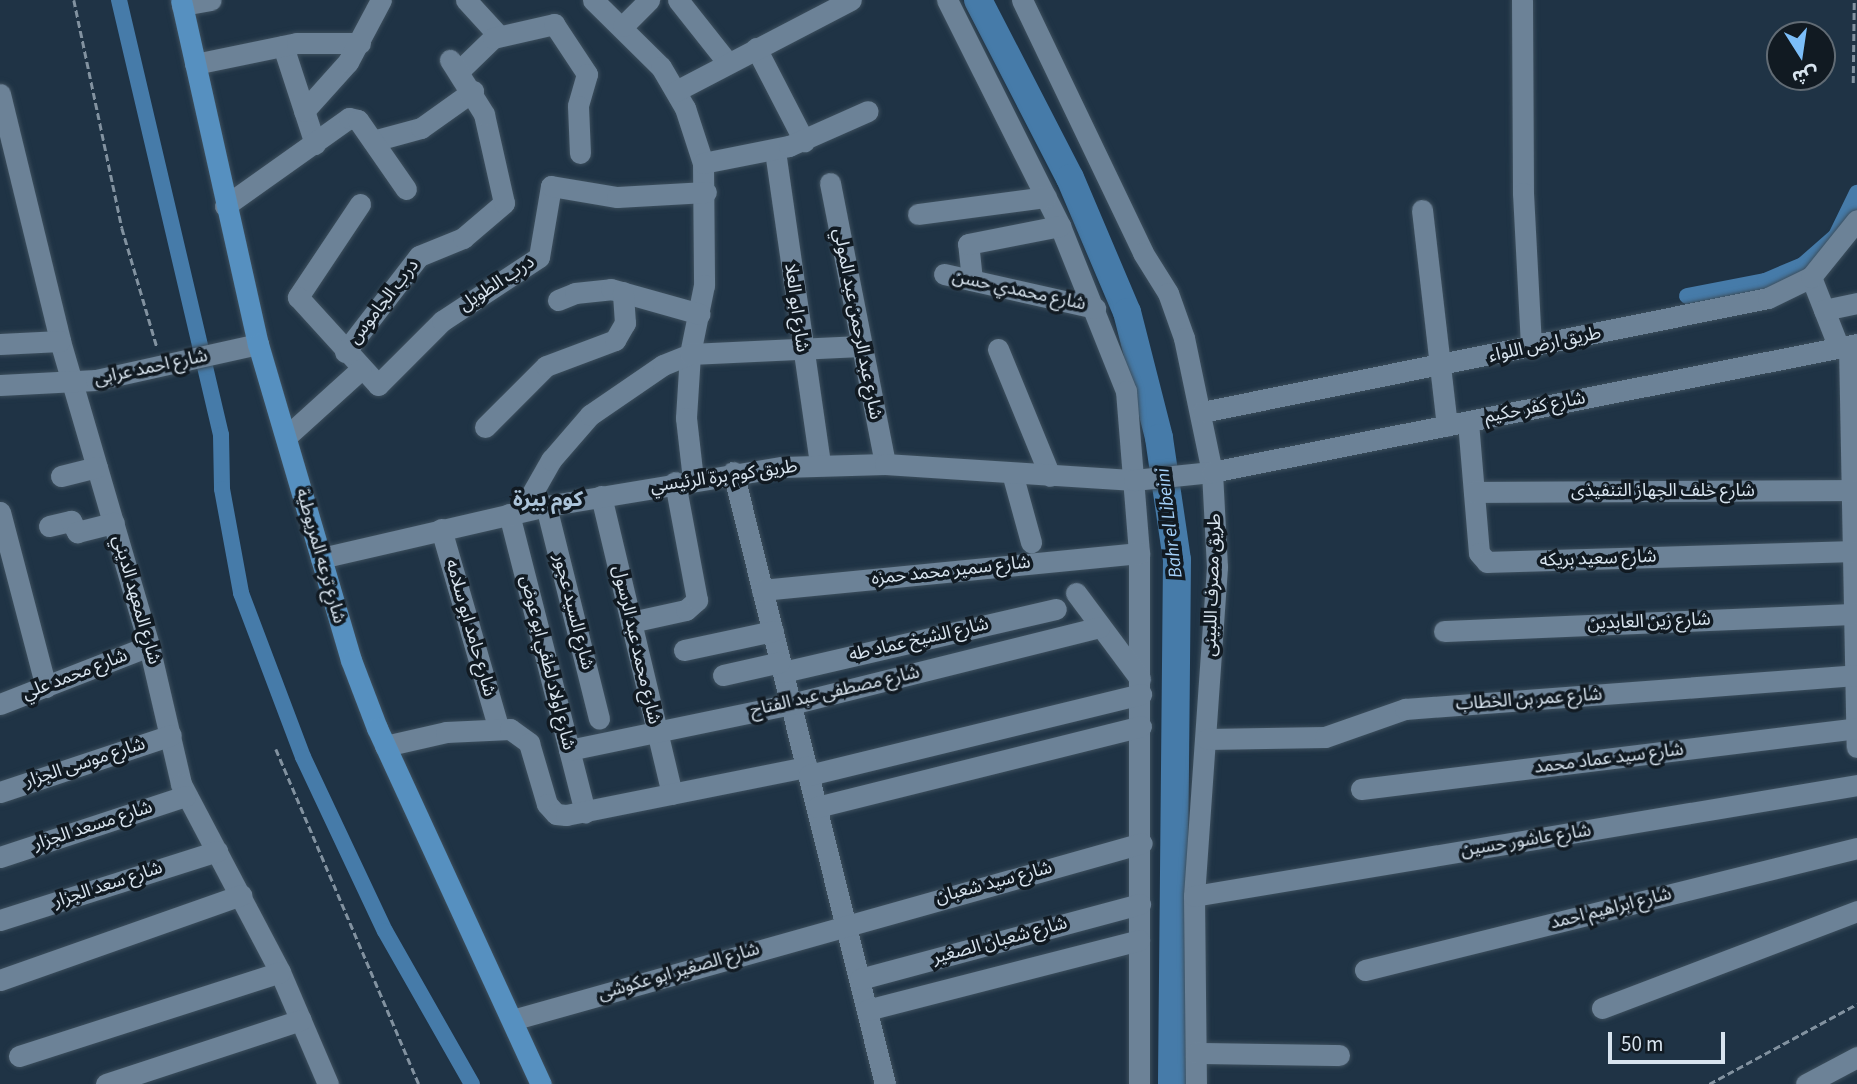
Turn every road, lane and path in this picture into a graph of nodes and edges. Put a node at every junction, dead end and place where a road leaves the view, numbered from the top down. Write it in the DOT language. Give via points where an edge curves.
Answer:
graph roads {
  1 [pos="74,0"];
  2 [pos="211,0"];
  3 [pos="381,0"];
  4 [pos="466,0"];
  5 [pos="593,0"];
  6 [pos="649,0"];
  7 [pos="678,0"];
  8 [pos="851,0"];
  9 [pos="947,0"];
  10 [pos="1023,0"];
  11 [pos="1522,0"];
  12 [pos="1854,0"];
  13 [pos="182,2"];
  14 [pos="623,26"];
  15 [pos="499,36"];
  16 [pos="360,43"];
  17 [pos="283,46"];
  18 [pos="756,48"];
  19 [pos="728,63"];
  20 [pos="195,64"];
  21 [pos="1853,83"];
  22 [pos="473,91"];
  23 [pos="676,91"];
  24 [pos="0,94"];
  25 [pos="304,111"];
  26 [pos="868,111"];
  27 [pos="373,141"];
  28 [pos="804,141"];
  29 [pos="315,144"];
  30 [pos="775,151"];
  31 [pos="580,153"];
  32 [pos="702,163"];
  33 [pos="830,183"];
  34 [pos="406,188"];
  35 [pos="706,192"];
  36 [pos="1046,197"];
  37 [pos="360,204"];
  38 [pos="225,206"];
  39 [pos="1422,210"];
  40 [pos="918,214"];
  41 [pos="1857,219"];
  42 [pos="1060,226"];
  43 [pos="944,274"];
  44 [pos="1811,277"];
  45 [pos="972,281"];
  46 [pos="624,292"];
  47 [pos="558,300"];
  48 [pos="1857,303"];
  49 [pos="1095,308"];
  50 [pos="1824,310"];
  51 [pos="701,314"];
  52 [pos="60,341"];
  53 [pos="0,344"];
  54 [pos="258,344"];
  55 [pos="861,346"];
  56 [pos="1848,346"];
  57 [pos="1531,348"];
  58 [pos="998,349"];
  59 [pos="801,350"];
  60 [pos="345,352"];
  61 [pos="690,354"];
  62 [pos="173,365"];
  63 [pos="1440,367"];
  64 [pos="361,369"];
  65 [pos="73,382"];
  66 [pos="0,384"];
  67 [pos="1202,412"];
  68 [pos="1468,422"];
  69 [pos="1447,426"];
  70 [pos="485,427"];
  71 [pos="286,437"];
  72 [pos="820,464"];
  73 [pos="885,464"];
  74 [pos="97,467"];
  75 [pos="733,472"];
  76 [pos="1212,472"];
  77 [pos="1012,473"];
  78 [pos="1050,476"];
  79 [pos="61,477"];
  80 [pos="684,480"];
  81 [pos="1134,480"];
  82 [pos="1852,490"];
  83 [pos="1474,492"];
  84 [pos="601,496"];
  85 [pos="546,506"];
  86 [pos="0,512"];
  87 [pos="516,513"];
  88 [pos="114,523"];
  89 [pos="49,526"];
  90 [pos="441,530"];
  91 [pos="1031,542"];
  92 [pos="1853,551"];
  93 [pos="1139,553"];
  94 [pos="321,558"];
  95 [pos="762,590"];
  96 [pos="1076,593"];
  97 [pos="1056,609"];
  98 [pos="1854,614"];
  99 [pos="631,622"];
  100 [pos="1100,627"];
  101 [pos="773,631"];
  102 [pos="1444,631"];
  103 [pos="149,646"];
  104 [pos="684,650"];
  105 [pos="782,667"];
  106 [pos="723,674"];
  107 [pos="1856,675"];
  108 [pos="1140,686"];
  109 [pos="46,687"];
  110 [pos="0,704"];
  111 [pos="791,704"];
  112 [pos="599,718"];
  113 [pos="1141,726"];
  114 [pos="498,727"];
  115 [pos="1857,728"];
  116 [pos="657,732"];
  117 [pos="171,735"];
  118 [pos="1207,739"];
  119 [pos="385,746"];
  120 [pos="1857,747"];
  121 [pos="276,749"];
  122 [pos="569,750"];
  123 [pos="808,771"];
  124 [pos="1857,785"];
  125 [pos="1361,789"];
  126 [pos="0,792"];
  127 [pos="672,794"];
  128 [pos="185,796"];
  129 [pos="817,807"];
  130 [pos="585,812"];
  131 [pos="1142,843"];
  132 [pos="1857,848"];
  133 [pos="217,851"];
  134 [pos="0,857"];
  135 [pos="242,895"];
  136 [pos="1194,896"];
  137 [pos="1140,904"];
  138 [pos="1857,911"];
  139 [pos="0,920"];
  140 [pos="846,924"];
  141 [pos="1139,940"];
  142 [pos="1365,970"];
  143 [pos="280,972"];
  144 [pos="860,979"];
  145 [pos="0,980"];
  146 [pos="1857,1004"];
  147 [pos="1602,1008"];
  148 [pos="867,1010"];
  149 [pos="301,1020"];
  150 [pos="512,1020"];
  151 [pos="1196,1053"];
  152 [pos="1339,1055"];
  153 [pos="19,1056"];
  154 [pos="1857,1057"];
  155 [pos="106,1084"];
  156 [pos="328,1084"];
  157 [pos="419,1084"];
  158 [pos="541,1084"];
  159 [pos="885,1084"];
  160 [pos="1139,1084"];
  161 [pos="1196,1084"];
  162 [pos="1709,1084"];
  163 [pos="1806,1084"];
  1 -- 62 [label="path" via="122,228"];
  2 -- 13 [label="street"];
  3 -- 16 [label="street"];
  4 -- 15 [label="street"];
  5 -- 14 [label="street"];
  6 -- 14 [label="street"];
  7 -- 19 [label="street"];
  8 -- 18 [label="street"];
  9 -- 36 [label="street"];
  10 -- 67 [label="street, طريق مصرف اللبينى" via="1143,253 1168,293 1185,338"];
  11 -- 57 [label="street" via="1523,193"];
  12 -- 21 [label="path"];
  13 -- 20 [label="main road, شارع ترعه المريوطية"];
  14 -- 23 [label="street"];
  15 -- 22 [label="street, درب الجاموس" via="455,66"];
  15 -- 31 [label="street" via="549,23 557,27 587,74 578,106"];
  16 -- 17 [label="street" via="337,40"];
  16 -- 25 [label="street" via="335,80"];
  17 -- 20 [label="street"];
  17 -- 25 [label="street"];
  18 -- 19 [label="street"];
  18 -- 28 [label="street"];
  19 -- 23 [label="street"];
  20 -- 38 [label="main road, شارع ترعه المريوطية"];
  22 -- 27 [label="street" via="421,128"];
  22 -- 60 [label="street, درب الجاموس" via="492,139 504,203 463,238 419,256"];
  23 -- 32 [label="street"];
  24 -- 52 [label="street, شارع المعهد الديني"];
  25 -- 29 [label="street"];
  26 -- 28 [label="street"];
  27 -- 29 [label="street" via="358,120 349,117"];
  27 -- 34 [label="street"];
  28 -- 30 [label="street"];
  29 -- 38 [label="street"];
  30 -- 32 [label="street"];
  30 -- 59 [label="street, شارع ابو العلا"];
  32 -- 35 [label="street"];
  33 -- 55 [label="street, شارع عبد الرحمن عبد المولي"];
  35 -- 51 [label="street"];
  35 -- 64 [label="street, درب الطويل" via="630,198 551,186 540,257 442,321 382,384 374,383"];
  36 -- 40 [label="street"];
  36 -- 42 [label="street"];
  37 -- 60 [label="street" via="298,293"];
  38 -- 54 [label="main road, شارع ترعه المريوطية"];
  39 -- 63 [label="street"];
  41 -- 44 [label="street, طريق ارض اللواء"];
  42 -- 45 [label="street" via="968,244"];
  42 -- 49 [label="street"];
  43 -- 45 [label="street, شارع محمدي حسن"];
  44 -- 50 [label="street"];
  44 -- 57 [label="street, طريق ارض اللواء" via="1768,298"];
  45 -- 49 [label="street, شارع محمدي حسن"];
  46 -- 47 [label="street" via="593,289"];
  46 -- 51 [label="street"];
  46 -- 70 [label="street" via="625,323 615,340 546,366"];
  48 -- 50 [label="street"];
  49 -- 81 [label="street" via="1126,391"];
  50 -- 56 [label="street"];
  51 -- 61 [label="street"];
  52 -- 53 [label="street"];
  52 -- 65 [label="street, شارع المعهد الديني"];
  54 -- 62 [label="street, شارع احمد عرابى"];
  54 -- 71 [label="main road, شارع ترعه المريوطية"];
  55 -- 59 [label="street"];
  55 -- 73 [label="street, شارع عبد الرحمن عبد المولي"];
  56 -- 68 [label="street, شارع كفر حكيم"];
  56 -- 82 [label="street"];
  57 -- 63 [label="street, طريق ارض اللواء"];
  58 -- 78 [label="street"];
  59 -- 61 [label="street"];
  59 -- 72 [label="street, شارع ابو العلا"];
  60 -- 64 [label="street"];
  61 -- 80 [label="street"];
  61 -- 87 [label="street" via="637,380 590,415 551,460"];
  62 -- 65 [label="street, شارع احمد عرابى"];
  63 -- 67 [label="street, طريق ارض اللواء"];
  63 -- 69 [label="street"];
  64 -- 71 [label="street"];
  65 -- 66 [label="street, شارع احمد عرابى"];
  65 -- 74 [label="street, شارع المعهد الديني"];
  67 -- 76 [label="street, طريق مصرف اللبينى"];
  68 -- 69 [label="street, شارع كفر حكيم"];
  68 -- 83 [label="street, شارع سعيد بريكه"];
  69 -- 76 [label="street, شارع كفر حكيم"];
  71 -- 94 [label="main road, شارع ترعه المريوطية"];
  72 -- 73 [label="street, طريق كوم برة الرئيسي"];
  72 -- 75 [label="street, طريق كوم برة الرئيسي"];
  73 -- 77 [label="street, طريق كوم برة الرئيسي"];
  74 -- 79 [label="street"];
  74 -- 88 [label="street, شارع المعهد الديني"];
  75 -- 80 [label="street, طريق كوم برة الرئيسي"];
  75 -- 95 [label="street"];
  76 -- 81 [label="street, شارع كفر حكيم"];
  76 -- 118 [label="street, طريق مصرف اللبينى" via="1217,567"];
  77 -- 78 [label="street, طريق كوم برة الرئيسي"];
  77 -- 91 [label="street"];
  78 -- 81 [label="street, طريق كوم برة الرئيسي"];
  80 -- 84 [label="street, طريق كوم برة الرئيسي"];
  80 -- 99 [label="street" via="697,600 686,610"];
  81 -- 93 [label="street"];
  82 -- 83 [label="street, شارع خلف الجهاز التنفيذى"];
  82 -- 92 [label="street"];
  83 -- 92 [label="street, شارع سعيد بريكه" via="1479,553 1487,562"];
  84 -- 85 [label="street, طريق كوم برة الرئيسي"];
  84 -- 99 [label="street, شارع محمد عبد الرسول"];
  85 -- 87 [label="street, طريق كوم برة الرئيسي"];
  85 -- 112 [label="street, شارع السيد عجور"];
  86 -- 109 [label="street"];
  87 -- 90 [label="street, طريق كوم برة الرئيسي"];
  87 -- 122 [label="street, شارع اولاد لطفي ابو عوض"];
  88 -- 89 [label="street" via="77,532 71,521"];
  88 -- 103 [label="street, شارع المعهد الديني"];
  90 -- 94 [label="street, طريق كوم برة الرئيسي"];
  90 -- 114 [label="street, شارع حامد ابو سلامه"];
  92 -- 98 [label="street"];
  93 -- 95 [label="street, شارع سمير محمد حمزه"];
  93 -- 108 [label="street"];
  94 -- 119 [label="main road, شارع ترعه المريوطية" via="354,670"];
  95 -- 101 [label="street"];
  96 -- 100 [label="street"];
  97 -- 105 [label="street, شارع الشيخ عماد طه"];
  98 -- 102 [label="street, شارع زين العابدين"];
  98 -- 107 [label="street"];
  99 -- 116 [label="street, شارع محمد عبد الرسول"];
  100 -- 108 [label="street"];
  100 -- 111 [label="street, شارع مصطفى عبد الفتاح"];
  101 -- 104 [label="street"];
  101 -- 105 [label="street"];
  103 -- 109 [label="street, شارع محمد علي"];
  103 -- 117 [label="street, شارع المعهد الديني"];
  105 -- 106 [label="street, شارع الشيخ عماد طه"];
  105 -- 111 [label="street"];
  107 -- 115 [label="street"];
  107 -- 118 [label="street, شارع عمر بن الخطاب" via="1405,709 1325,737"];
  108 -- 113 [label="street"];
  108 -- 123 [label="street"];
  109 -- 110 [label="street, شارع محمد علي"];
  111 -- 116 [label="street, شارع مصطفى عبد الفتاح"];
  111 -- 123 [label="street"];
  113 -- 129 [label="street"];
  113 -- 131 [label="street"];
  114 -- 119 [label="street" via="446,732"];
  114 -- 130 [label="street" via="523,734 547,804 556,814"];
  115 -- 120 [label="street"];
  115 -- 125 [label="street, شارع سيد عماد محمد"];
  116 -- 122 [label="street, شارع مصطفى عبد الفتاح"];
  116 -- 127 [label="street, شارع محمد عبد الرسول"];
  117 -- 126 [label="street, شارع موسى الجزار"];
  117 -- 128 [label="street, شارع المعهد الديني"];
  118 -- 136 [label="street, طريق مصرف اللبينى"];
  119 -- 150 [label="main road, شارع ترعه المريوطية"];
  121 -- 157 [label="path"];
  122 -- 130 [label="street, شارع اولاد لطفي ابو عوض"];
  123 -- 127 [label="street"];
  123 -- 129 [label="street"];
  124 -- 136 [label="street, شارع عاشور حسين"];
  127 -- 130 [label="street"];
  128 -- 133 [label="street, شارع المعهد الديني"];
  128 -- 134 [label="street, شارع مسعد الجزار"];
  129 -- 140 [label="street"];
  131 -- 137 [label="street"];
  131 -- 140 [label="street, شارع سيد شعبان"];
  132 -- 142 [label="street, شارع ابراهيم احمد"];
  133 -- 135 [label="street, شارع المعهد الديني"];
  133 -- 139 [label="street, شارع سعد الجزار"];
  135 -- 143 [label="street, شارع المعهد الديني"];
  135 -- 145 [label="street"];
  136 -- 151 [label="street, طريق مصرف اللبينى"];
  137 -- 141 [label="street"];
  137 -- 144 [label="street, شارع شعبان الصغير"];
  138 -- 147 [label="street"];
  140 -- 144 [label="street"];
  140 -- 150 [label="street, شارع الصغير ابو عكوشى"];
  141 -- 148 [label="street"];
  141 -- 160 [label="street"];
  143 -- 149 [label="street, شارع المعهد الديني"];
  143 -- 153 [label="street"];
  144 -- 148 [label="street"];
  146 -- 162 [label="path"];
  148 -- 159 [label="street"];
  149 -- 155 [label="street"];
  149 -- 156 [label="street, شارع المعهد الديني"];
  150 -- 158 [label="main road, شارع ترعه المريوطية"];
  151 -- 152 [label="street"];
  151 -- 161 [label="street, طريق مصرف اللبينى"];
  154 -- 163 [label="street"];
}
